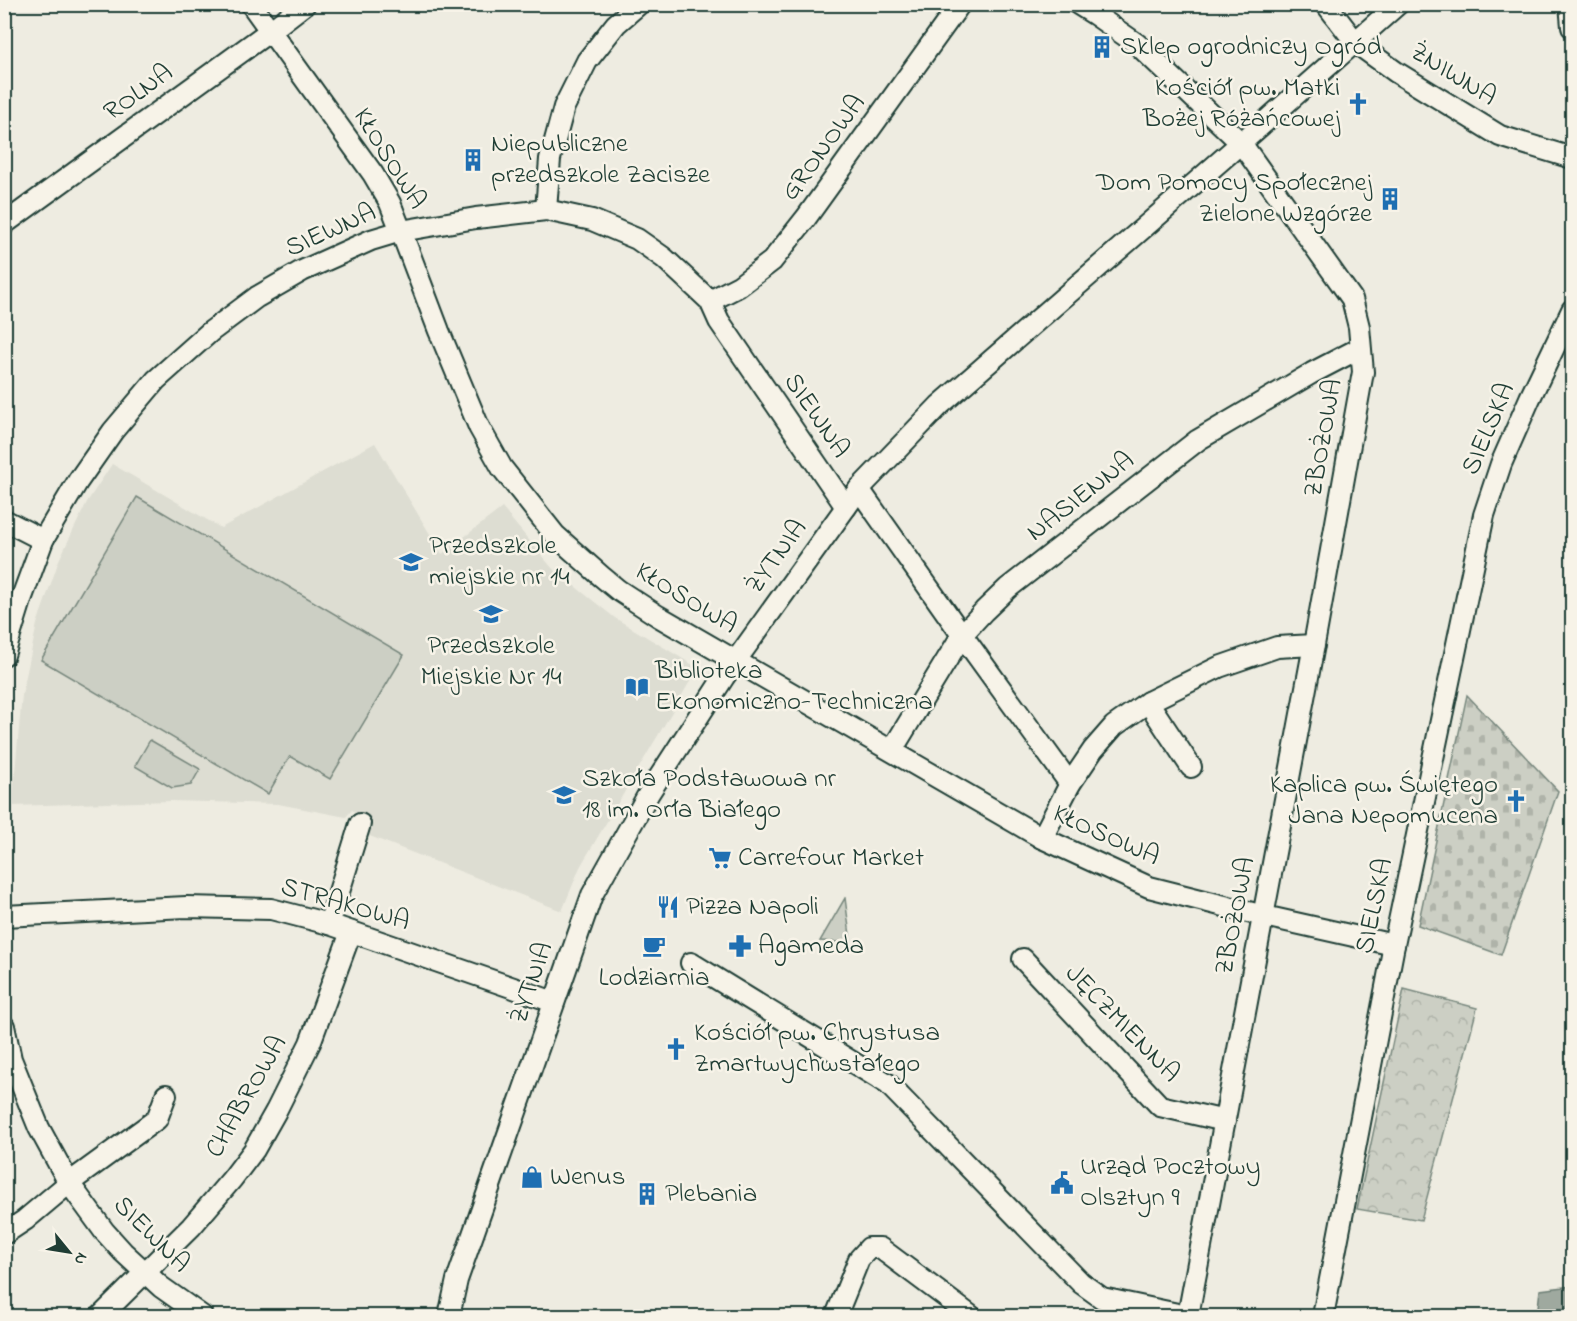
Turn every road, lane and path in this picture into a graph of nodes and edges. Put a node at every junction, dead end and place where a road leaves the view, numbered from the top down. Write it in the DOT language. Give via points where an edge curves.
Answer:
graph roads {
  1 [pos="251,4"];
  2 [pos="305,4"];
  3 [pos="639,4"];
  4 [pos="960,4"];
  5 [pos="1078,4"];
  6 [pos="1326,4"];
  7 [pos="1398,4"];
  8 [pos="1570,4"];
  9 [pos="1572,27"];
  10 [pos="270,32"];
  11 [pos="1356,42"];
  12 [pos="1242,143"];
  13 [pos="1572,158"];
  14 [pos="546,210"];
  15 [pos="4,224"];
  16 [pos="401,231"];
  17 [pos="711,301"];
  18 [pos="1572,310"];
  19 [pos="1360,348"];
  20 [pos="859,489"];
  21 [pos="846,507"];
  22 [pos="4,520"];
  23 [pos="43,540"];
  24 [pos="962,635"];
  25 [pos="1314,645"];
  26 [pos="4,654"];
  27 [pos="736,661"];
  28 [pos="1148,702"];
  29 [pos="892,750"];
  30 [pos="1191,767"];
  31 [pos="1070,784"];
  32 [pos="360,824"];
  33 [pos="1042,838"];
  34 [pos="4,916"];
  35 [pos="1264,916"];
  36 [pos="329,924"];
  37 [pos="351,932"];
  38 [pos="1394,945"];
  39 [pos="1023,959"];
  40 [pos="692,963"];
  41 [pos="554,1002"];
  42 [pos="4,1026"];
  43 [pos="8,1060"];
  44 [pos="166,1095"];
  45 [pos="1225,1121"];
  46 [pos="69,1183"];
  47 [pos="4,1234"];
  48 [pos="145,1272"];
  49 [pos="101,1317"];
  50 [pos="202,1317"];
  51 [pos="449,1317"];
  52 [pos="836,1317"];
  53 [pos="971,1317"];
  54 [pos="1187,1317"];
  55 [pos="1323,1317"];
  1 -- 10 [label="street, KŁOSOWA"];
  2 -- 10 [label="street, ROLNA"];
  3 -- 14 [label="street" via="616,24 587,61 564,107 550,159"];
  4 -- 17 [label="street, GRONOWA" via="772,261"];
  5 -- 12 [label="street, ZBOŻOWA" via="1137,44"];
  6 -- 11 [label="street, ŻNIWNA"];
  7 -- 11 [label="street, ŻYTNIA"];
  8 -- 9 [label="street"];
  10 -- 15 [label="street, ROLNA"];
  10 -- 16 [label="street, KŁOSOWA" via="373,174"];
  11 -- 12 [label="street, ŻYTNIA"];
  11 -- 13 [label="street, ŻNIWNA" via="1396,72 1500,136"];
  12 -- 19 [label="street, ZBOŻOWA" via="1352,299"];
  12 -- 20 [label="street, ŻYTNIA" via="940,405"];
  14 -- 16 [label="street, SIEWNA"];
  14 -- 17 [label="street, SIEWNA" via="592,220 637,239"];
  16 -- 23 [label="street, SIEWNA" via="302,271 257,297 210,332 156,380 113,431"];
  16 -- 27 [label="street, KŁOSOWA" via="479,427 521,494 555,535 618,590"];
  17 -- 21 [label="street, SIEWNA" via="719,321"];
  18 -- 38 [label="street, SIELSKA" via="1501,464 1484,515"];
  19 -- 24 [label="street, NASIENNA" via="1198,440 1008,588"];
  19 -- 25 [label="street, ZBOŻOWA" via="1363,372"];
  20 -- 21 [label="street, ŻYTNIA"];
  20 -- 24 [label="street, SIEWNA"];
  21 -- 27 [label="street, ŻYTNIA"];
  22 -- 23 [label="street"];
  23 -- 26 [label="street, SIEWNA"];
  24 -- 29 [label="street, NASIENNA"];
  24 -- 31 [label="street, SIEWNA"];
  25 -- 28 [label="street" via="1267,650 1220,667"];
  25 -- 35 [label="street, ZBOŻOWA"];
  27 -- 29 [label="street, KŁOSOWA"];
  27 -- 41 [label="street, ŻYTNIA" via="649,794 592,895"];
  28 -- 30 [label="street"];
  28 -- 31 [label="street" via="1114,726"];
  29 -- 33 [label="street, KŁOSOWA"];
  31 -- 33 [label="street"];
  32 -- 36 [label="street"];
  33 -- 35 [label="street, KŁOSOWA" via="1149,887"];
  34 -- 36 [label="street, STRĄKOWA" via="186,907 271,909"];
  35 -- 38 [label="street, KŁOSOWA"];
  35 -- 45 [label="street, ZBOŻOWA"];
  36 -- 37 [label="street, STRĄKOWA"];
  37 -- 41 [label="street, STRĄKOWA"];
  37 -- 48 [label="street, CHABROWA" via="310,1043 254,1150 191,1227"];
  38 -- 55 [label="street, SIELSKA"];
  39 -- 45 [label="street, JĘCZMIENNA" via="1160,1106"];
  40 -- 54 [label="street" via="888,1084 1080,1283 1102,1298"];
  41 -- 51 [label="street, ŻYTNIA" via="457,1280"];
  42 -- 43 [label="street, SIEWNA"];
  43 -- 46 [label="street, SIEWNA"];
  44 -- 46 [label="street, SIEWNA" via="157,1119"];
  45 -- 54 [label="street, ZBOŻOWA"];
  46 -- 47 [label="street, SIEWNA"];
  46 -- 48 [label="street, SIEWNA" via="104,1231"];
  48 -- 49 [label="street, CHABROWA"];
  48 -- 50 [label="street, SIEWNA"];
  52 -- 53 [label="street" via="859,1258 869,1248 880,1248"];
}
